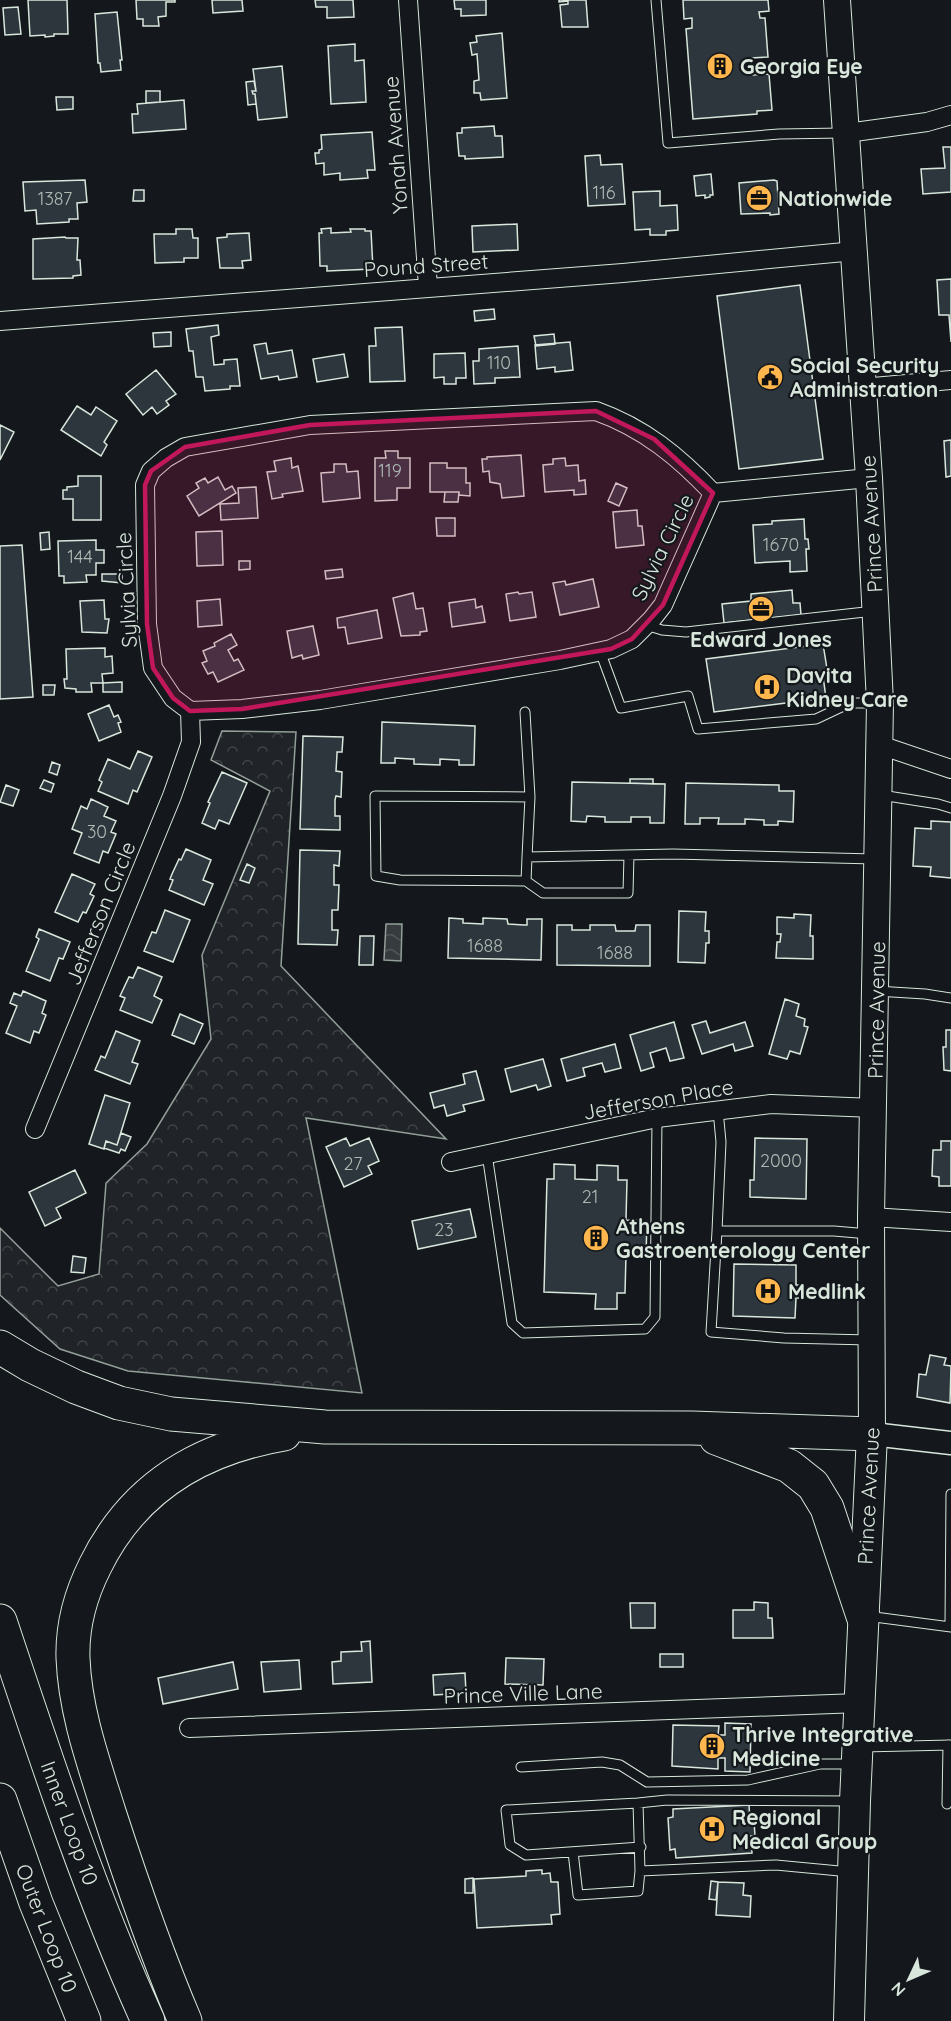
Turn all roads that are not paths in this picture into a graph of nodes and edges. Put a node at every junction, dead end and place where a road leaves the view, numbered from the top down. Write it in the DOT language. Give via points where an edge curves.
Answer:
graph roads {
  1 [pos="408,0"];
  2 [pos="656,0"];
  3 [pos="837,0"];
  4 [pos="951,114"];
  5 [pos="847,133"];
  6 [pos="855,251"];
  7 [pos="428,287"];
  8 [pos="0,321"];
  9 [pos="951,380"];
  10 [pos="862,388"];
  11 [pos="869,478"];
  12 [pos="713,493"];
  13 [pos="876,610"];
  14 [pos="646,625"];
  15 [pos="600,651"];
  16 [pos="880,703"];
  17 [pos="190,711"];
  18 [pos="525,712"];
  19 [pos="880,745"];
  20 [pos="951,769"];
  21 [pos="879,795"];
  22 [pos="530,797"];
  23 [pos="951,808"];
  24 [pos="629,855"];
  25 [pos="527,857"];
  26 [pos="879,859"];
  27 [pos="526,881"];
  28 [pos="876,991"];
  29 [pos="951,998"];
  30 [pos="874,1108"];
  31 [pos="718,1110"];
  32 [pos="657,1118"];
  33 [pos="35,1129"];
  34 [pos="487,1154"];
  35 [pos="451,1162"];
  36 [pos="951,1222"];
  37 [pos="872,1226"];
  38 [pos="717,1231"];
  39 [pos="872,1340"];
  40 [pos="0,1347"];
  41 [pos="325,1427"];
  42 [pos="692,1428"];
  43 [pos="872,1434"];
  44 [pos="951,1443"];
  45 [pos="951,1494"];
  46 [pos="863,1616"];
  47 [pos="0,1621"];
  48 [pos="950,1627"];
  49 [pos="859,1703"];
  50 [pos="189,1728"];
  51 [pos="949,1745"];
  52 [pos="856,1756"];
  53 [pos="520,1767"];
  54 [pos="0,1800"];
  55 [pos="855,1801"];
  56 [pos="638,1803"];
  57 [pos="947,1804"];
  58 [pos="641,1847"];
  59 [pos="573,1852"];
  60 [pos="640,1871"];
  61 [pos="852,1872"];
  62 [pos="84,2021"];
  63 [pos="148,2021"];
  64 [pos="185,2021"];
  65 [pos="849,2021"];
  1 -- 7 [label="street, Yonah Avenue"];
  2 -- 5 [label="lane" via="668,143"];
  3 -- 5 [label="main road, Prince Avenue"];
  4 -- 5 [label="street" via="927,122"];
  5 -- 6 [label="main road, Prince Avenue"];
  6 -- 7 [label="street, Pound Street"];
  6 -- 10 [label="main road, Prince Avenue"];
  7 -- 8 [label="street, Pound Street"];
  9 -- 10 [label="street"];
  10 -- 11 [label="main road, Prince Avenue"];
  11 -- 12 [label="street, Sylvia Circle"];
  11 -- 13 [label="main road, Prince Avenue"];
  12 -- 14 [label="street, Sylvia Circle" via="663,605"];
  12 -- 17 [label="street, Sylvia Circle" via="654,439 596,411 310,424 185,447 151,471 145,485 147,624 153,668 173,698"];
  13 -- 14 [label="lane" via="686,632"];
  13 -- 16 [label="main road, Prince Avenue"];
  14 -- 15 [label="street, Sylvia Circle" via="633,639"];
  15 -- 16 [label="lane" via="621,708 688,696 698,729 816,719 850,703"];
  15 -- 17 [label="street, Sylvia Circle" via="320,700"];
  16 -- 19 [label="main road, Prince Avenue"];
  17 -- 33 [label="street, Jefferson Circle" via="191,742 172,796"];
  18 -- 22 [label="lane"];
  19 -- 20 [label="street"];
  19 -- 21 [label="main road, Prince Avenue"];
  21 -- 23 [label="lane"];
  21 -- 26 [label="main road, Prince Avenue"];
  22 -- 25 [label="lane"];
  22 -- 27 [label="lane" via="375,796 376,876 400,880"];
  24 -- 25 [label="lane"];
  24 -- 26 [label="lane"];
  24 -- 27 [label="lane" via="628,893 543,893"];
  25 -- 27 [label="lane"];
  26 -- 28 [label="main road, Prince Avenue"];
  28 -- 29 [label="lane"];
  28 -- 30 [label="main road, Prince Avenue"];
  30 -- 31 [label="street, Jefferson Place" via="771,1104"];
  30 -- 37 [label="main road, Prince Avenue"];
  31 -- 32 [label="street, Jefferson Place"];
  31 -- 38 [label="lane" via="721,1142"];
  32 -- 34 [label="street, Jefferson Place"];
  32 -- 34 [label="lane" via="655,1317 645,1329 523,1333 512,1323"];
  34 -- 35 [label="street, Jefferson Place"];
  36 -- 37 [label="street"];
  37 -- 38 [label="lane" via="834,1231"];
  37 -- 39 [label="main road, Prince Avenue"];
  38 -- 39 [label="lane" via="711,1332"];
  39 -- 43 [label="main road, Prince Avenue"];
  40 -- 41 [label="highway" via="76,1387 119,1402 171,1414"];
  41 -- 42 [label="highway"];
  41 -- 64 [label="highway" via="239,1444 206,1456 143,1497 101,1554 84,1589 76,1618 75,1694 88,1746 136,1895"];
  42 -- 43 [label="highway"];
  42 -- 46 [label="highway" via="789,1466 813,1485 827,1508"];
  43 -- 44 [label="street"];
  43 -- 46 [label="highway, Prince Avenue"];
  45 -- 48 [label="lane"];
  46 -- 48 [label="lane"];
  46 -- 49 [label="highway, Prince Avenue"];
  47 -- 63 [label="highway, Inner Loop 10" via="83,1863"];
  49 -- 50 [label="street, Prince Ville Lane"];
  49 -- 52 [label="highway, Prince Avenue"];
  51 -- 52 [label="lane"];
  51 -- 57 [label="lane"];
  52 -- 53 [label="lane" via="748,1780 647,1782 620,1766 602,1762"];
  52 -- 55 [label="highway, Prince Avenue"];
  54 -- 62 [label="highway, Outer Loop 10" via="36,1904"];
  55 -- 56 [label="lane"];
  55 -- 61 [label="highway, Prince Avenue"];
  56 -- 58 [label="lane"];
  56 -- 59 [label="lane" via="506,1810 510,1845 526,1855"];
  58 -- 59 [label="lane"];
  58 -- 60 [label="lane"];
  59 -- 60 [label="lane" via="578,1895 638,1891"];
  60 -- 61 [label="lane" via="776,1865"];
  61 -- 65 [label="highway, Prince Avenue"];
}
